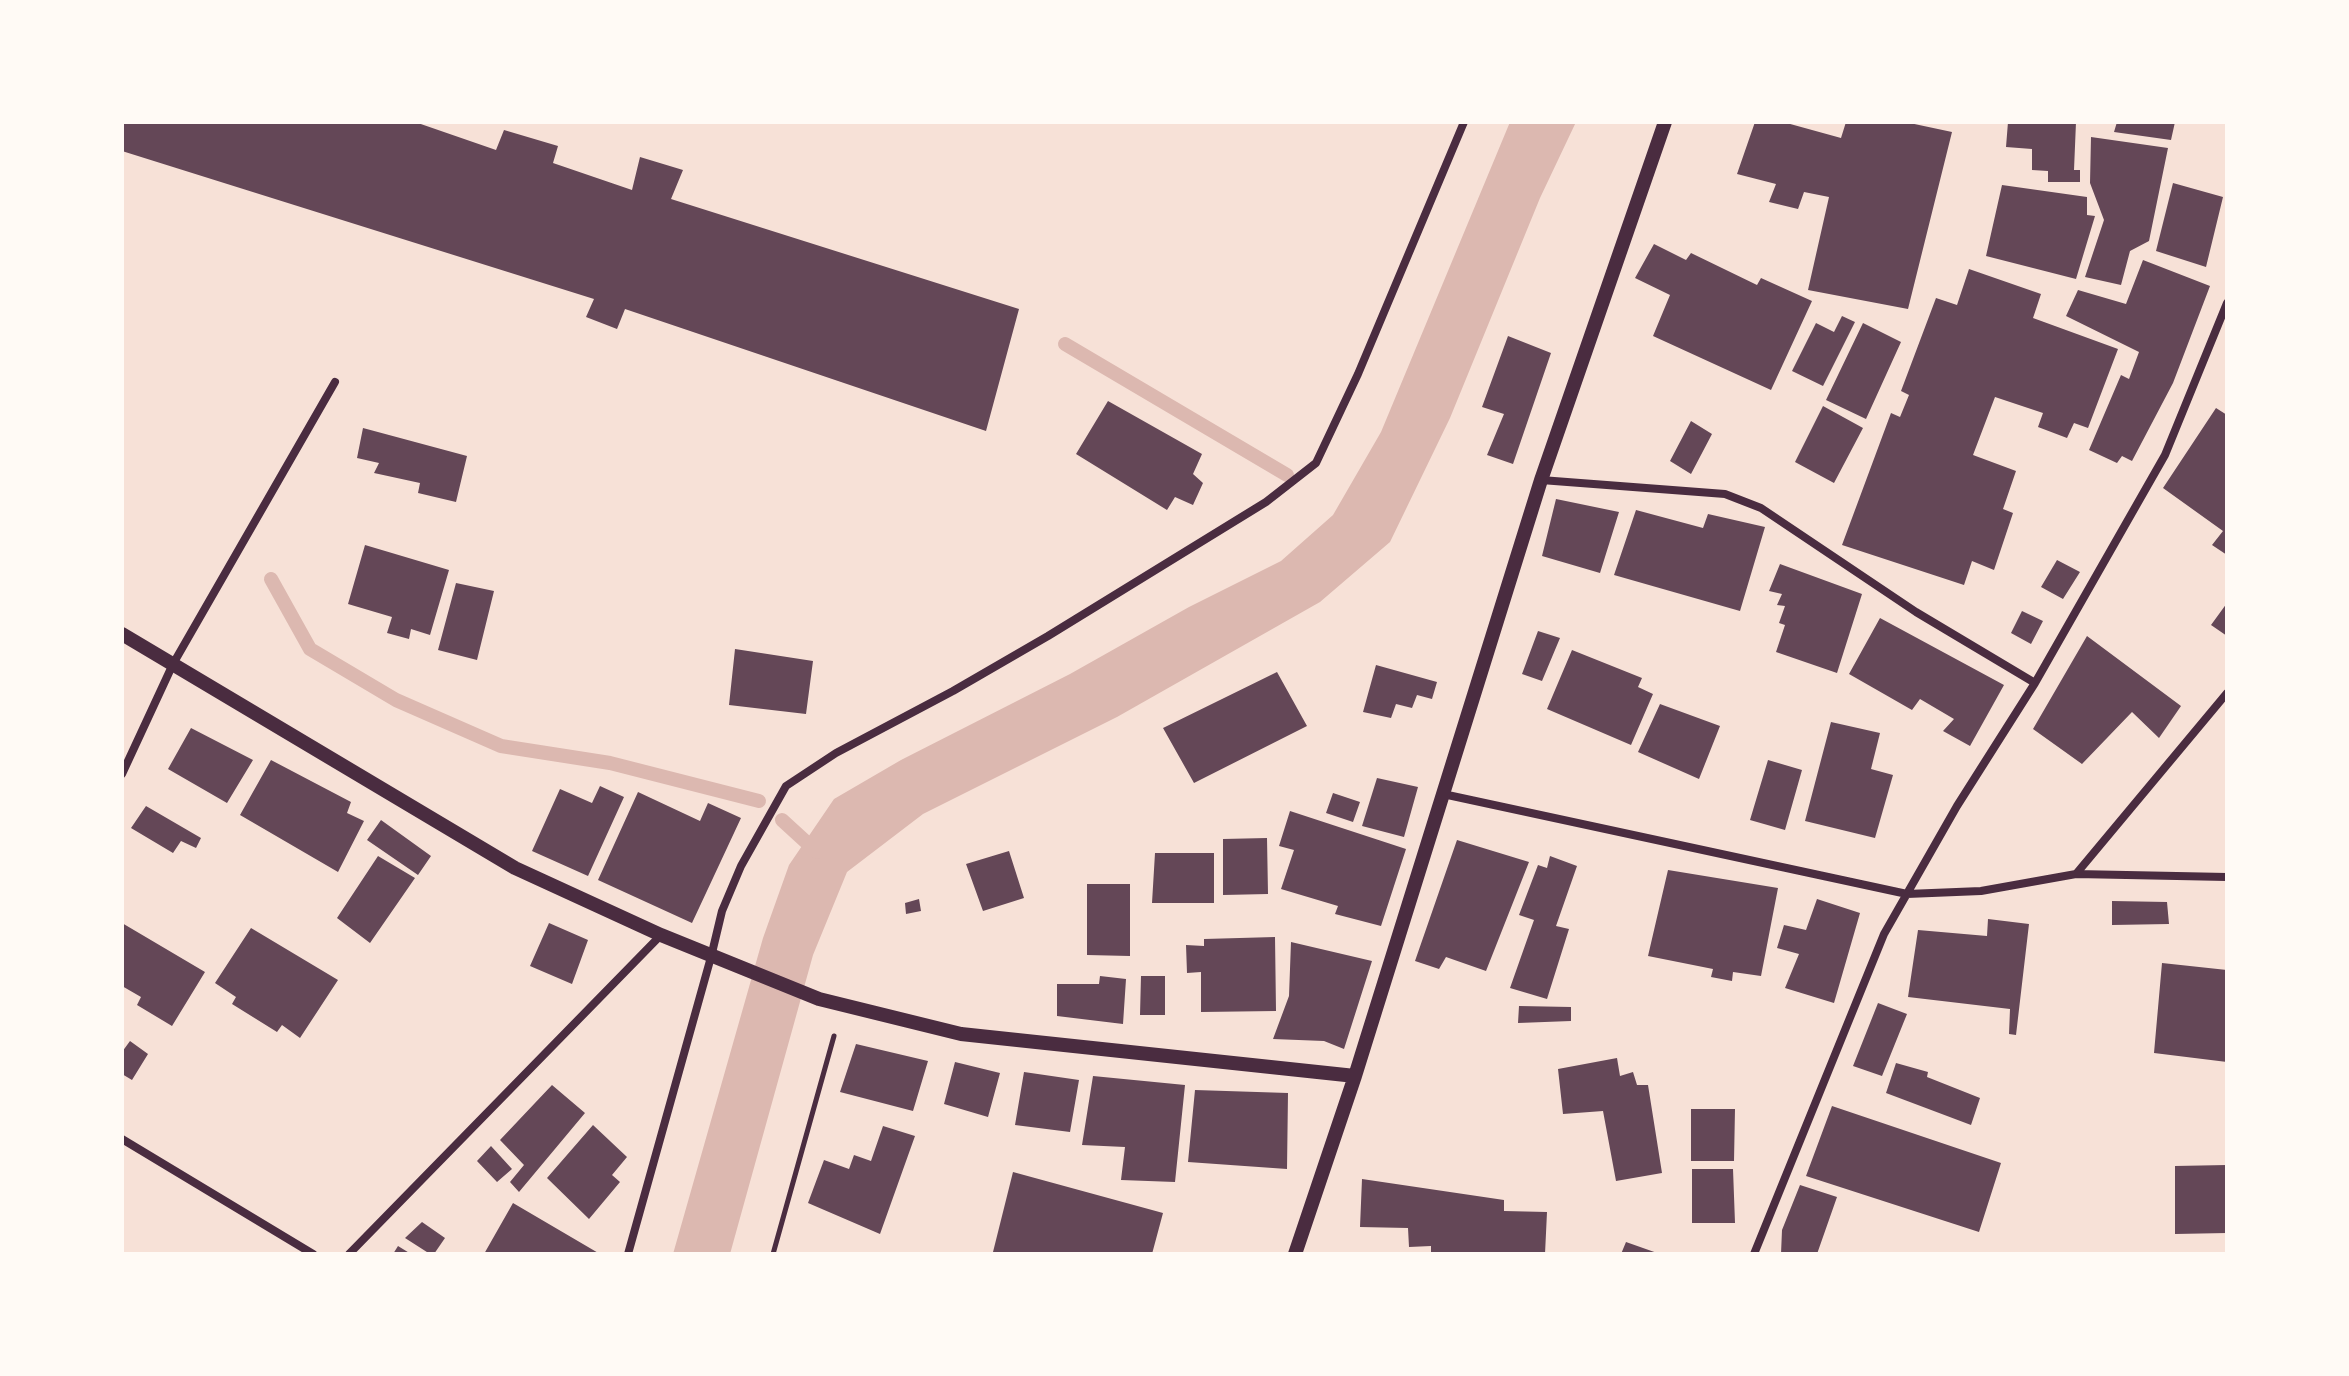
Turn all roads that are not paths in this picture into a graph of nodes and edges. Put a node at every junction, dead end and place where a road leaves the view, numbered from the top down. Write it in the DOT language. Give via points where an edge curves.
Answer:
graph roads {
  1 [pos="1464,122"];
  2 [pos="1665,122"];
  3 [pos="2227,303"];
  4 [pos="335,382"];
  5 [pos="1541,480"];
  6 [pos="122,634"];
  7 [pos="173,664"];
  8 [pos="2035,683"];
  9 [pos="2227,693"];
  10 [pos="122,774"];
  11 [pos="1443,794"];
  12 [pos="2076,874"];
  13 [pos="2227,877"];
  14 [pos="1907,894"];
  15 [pos="661,935"];
  16 [pos="711,957"];
  17 [pos="1355,1076"];
  18 [pos="122,1139"];
  19 [pos="313,1254"];
  20 [pos="349,1254"];
  21 [pos="628,1254"];
  22 [pos="1295,1254"];
  23 [pos="1754,1254"];
  1 -- 16 [label="street" via="1316,463 1253,510 1048,636 786,786 741,866"];
  2 -- 5 [label="street"];
  3 -- 8 [label="street" via="2165,455"];
  4 -- 7 [label="street"];
  5 -- 8 [label="street" via="1725,494 1761,508 1916,612"];
  5 -- 11 [label="street"];
  6 -- 7 [label="street"];
  7 -- 10 [label="street"];
  7 -- 15 [label="street" via="515,868"];
  8 -- 14 [label="street"];
  9 -- 12 [label="street"];
  11 -- 14 [label="street"];
  11 -- 17 [label="street"];
  12 -- 13 [label="street"];
  12 -- 14 [label="street" via="1981,891"];
  14 -- 23 [label="street" via="1884,934"];
  15 -- 16 [label="street"];
  15 -- 20 [label="street"];
  16 -- 17 [label="street" via="819,999 961,1034"];
  16 -- 21 [label="street"];
  17 -- 22 [label="street"];
  18 -- 19 [label="street"];
}
